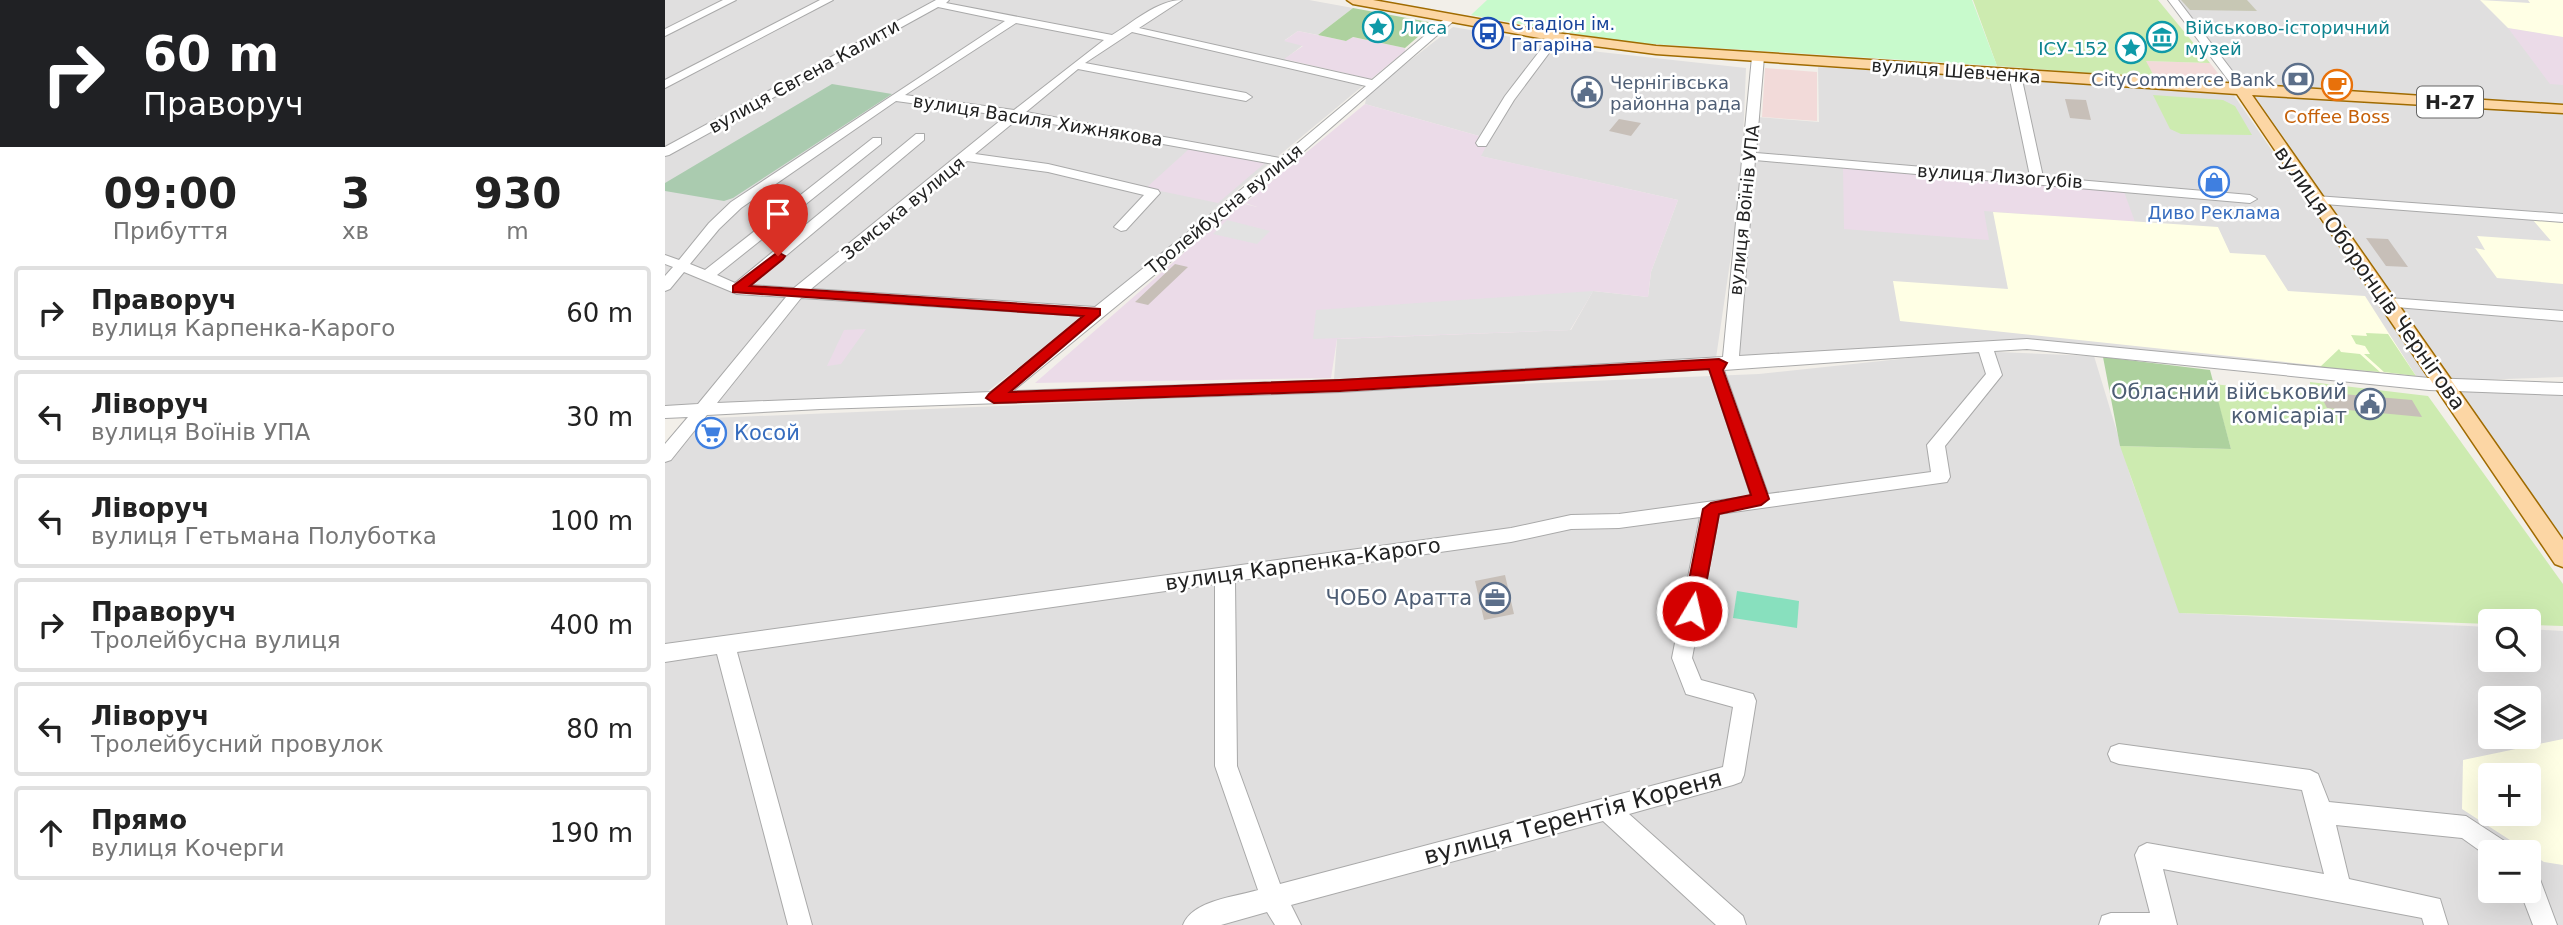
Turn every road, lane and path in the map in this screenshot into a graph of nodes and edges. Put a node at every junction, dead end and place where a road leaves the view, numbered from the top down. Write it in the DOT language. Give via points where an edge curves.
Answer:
graph roads {
  1 [pos="731,0"];
  2 [pos="828,0"];
  3 [pos="1177,0"];
  4 [pos="1353,0"];
  5 [pos="2173,0"];
  6 [pos="940,2"];
  7 [pos="1451,18"];
  8 [pos="1016,19"];
  9 [pos="1127,28"];
  10 [pos="665,33"];
  11 [pos="1556,37"];
  12 [pos="1111,38"];
  13 [pos="1758,57"];
  14 [pos="1076,65"];
  15 [pos="2015,75"];
  16 [pos="1374,84"];
  17 [pos="665,85"];
  18 [pos="2242,90"];
  19 [pos="894,97"];
  20 [pos="1246,97"];
  21 [pos="2563,109"];
  22 [pos="1017,114"];
  23 [pos="919,137"];
  24 [pos="877,141"];
  25 [pos="1482,143"];
  26 [pos="665,152"];
  27 [pos="1750,156"];
  28 [pos="965,157"];
  29 [pos="1283,162"];
  30 [pos="2038,180"];
  31 [pos="2250,199"];
  32 [pos="2316,200"];
  33 [pos="2563,218"];
  34 [pos="1121,227"];
  35 [pos="665,259"];
  36 [pos="683,266"];
  37 [pos="706,277"];
  38 [pos="665,286"];
  39 [pos="737,289"];
  40 [pos="796,294"];
  41 [pos="2389,303"];
  42 [pos="1095,312"];
  43 [pos="2563,316"];
  44 [pos="1985,346"];
  45 [pos="1725,363"];
  46 [pos="2444,385"];
  47 [pos="2563,389"];
  48 [pos="994,398"];
  49 [pos="701,409"];
  50 [pos="665,412"];
  51 [pos="665,456"];
  52 [pos="1761,499"];
  53 [pos="1711,509"];
  54 [pos="2563,558"];
  55 [pos="1225,574"];
  56 [pos="725,645"];
  57 [pos="665,653"];
  58 [pos="2119,754"];
  59 [pos="1605,807"];
  60 [pos="2321,812"];
  61 [pos="2484,840"];
  62 [pos="2340,889"];
  63 [pos="1273,898"];
  64 [pos="2537,903"];
  65 [pos="1719,920"];
  66 [pos="800,925"];
  67 [pos="1195,925"];
  68 [pos="1289,925"];
  69 [pos="2111,925"];
  70 [pos="2165,925"];
  71 [pos="2436,925"];
  72 [pos="2545,925"];
  1 -- 10 [label="street"];
  2 -- 17 [label="street"];
  3 -- 9 [label="street, Земська вулиця"];
  4 -- 7 [label="main road, вулиця Шевченка / Н-27"];
  5 -- 18 [label="street, вулиця Оборонців Чернігова"];
  6 -- 8 [label="street"];
  6 -- 26 [label="street, вулиця Євгена Калити"];
  7 -- 11 [label="main road, вулиця Шевченка / Н-27"];
  7 -- 16 [label="street, Тролейбусна вулиця"];
  8 -- 12 [label="street"];
  8 -- 19 [label="street, вулиця Василя Хижнякова"];
  9 -- 12 [label="street, Земська вулиця"];
  9 -- 16 [label="street"];
  11 -- 13 [label="main road, вулиця Шевченка / Н-27"];
  11 -- 25 [label="street"];
  12 -- 14 [label="street, Земська вулиця"];
  13 -- 15 [label="main road, вулиця Шевченка / Н-27"];
  13 -- 27 [label="street, вулиця Воїнів УПА"];
  14 -- 20 [label="street"];
  14 -- 22 [label="street, Земська вулиця"];
  15 -- 18 [label="main road, вулиця Шевченка / Н-27"];
  15 -- 30 [label="street"];
  16 -- 29 [label="street, Тролейбусна вулиця"];
  18 -- 21 [label="main road, вулиця Шевченка / Н-27"];
  18 -- 32 [label="main road, вулиця Оборонців Чернігова"];
  19 -- 22 [label="street, вулиця Василя Хижнякова"];
  19 -- 36 [label="street" via="737,205"];
  22 -- 28 [label="street, Земська вулиця"];
  22 -- 29 [label="street, вулиця Василя Хижнякова"];
  23 -- 39 [label="street"];
  24 -- 37 [label="street"];
  27 -- 30 [label="street, вулиця Лизогубів"];
  27 -- 45 [label="street, вулиця Воїнів УПА"];
  28 -- 34 [label="street" via="1048,168 1153,192"];
  28 -- 40 [label="street, Земська вулиця"];
  29 -- 42 [label="street, Тролейбусна вулиця"];
  30 -- 31 [label="street, вулиця Лизогубів"];
  32 -- 33 [label="street"];
  32 -- 41 [label="main road, вулиця Оборонців Чернігова"];
  35 -- 36 [label="street"];
  36 -- 37 [label="street"];
  36 -- 38 [label="street"];
  37 -- 39 [label="street"];
  39 -- 40 [label="street"];
  40 -- 42 [label="street"];
  40 -- 49 [label="street, Земська вулиця"];
  41 -- 43 [label="street"];
  41 -- 46 [label="main road, вулиця Оборонців Чернігова"];
  42 -- 48 [label="street, Тролейбусна вулиця"];
  44 -- 45 [label="street"];
  44 -- 46 [label="street" via="2040,345"];
  44 -- 52 [label="street, вулиця Карпенка-Карого" via="1994,375 1937,445 1941,477"];
  45 -- 48 [label="street" via="1212,392"];
  45 -- 52 [label="street, вулиця Воїнів УПА" via="1716,370"];
  46 -- 47 [label="street"];
  46 -- 54 [label="main road, вулиця Оборонців Чернігова"];
  48 -- 49 [label="street"];
  49 -- 50 [label="street"];
  49 -- 51 [label="street, Земська вулиця"];
  52 -- 53 [label="street, вулиця Карпенка-Карого"];
  53 -- 55 [label="street, вулиця Карпенка-Карого" via="1571,522 1511,535"];
  53 -- 59 [label="street, вулиця Терентія Кореня" via="1682,658 1693,687 1745,701 1733,775"];
  55 -- 56 [label="street, вулиця Карпенка-Карого"];
  55 -- 63 [label="street" via="1226,766"];
  56 -- 57 [label="street, вулиця Карпенка-Карого"];
  56 -- 66 [label="street"];
  58 -- 60 [label="street" via="2310,781"];
  59 -- 63 [label="street, вулиця Терентія Кореня"];
  59 -- 65 [label="street"];
  60 -- 61 [label="street" via="2466,827"];
  60 -- 62 [label="street"];
  62 -- 70 [label="street" via="2147,855"];
  62 -- 71 [label="street" via="2431,908"];
  63 -- 67 [label="street, вулиця Терентія Кореня" via="1209,916"];
  63 -- 68 [label="street"];
  64 -- 72 [label="street"];
  69 -- 70 [label="street"];
}
